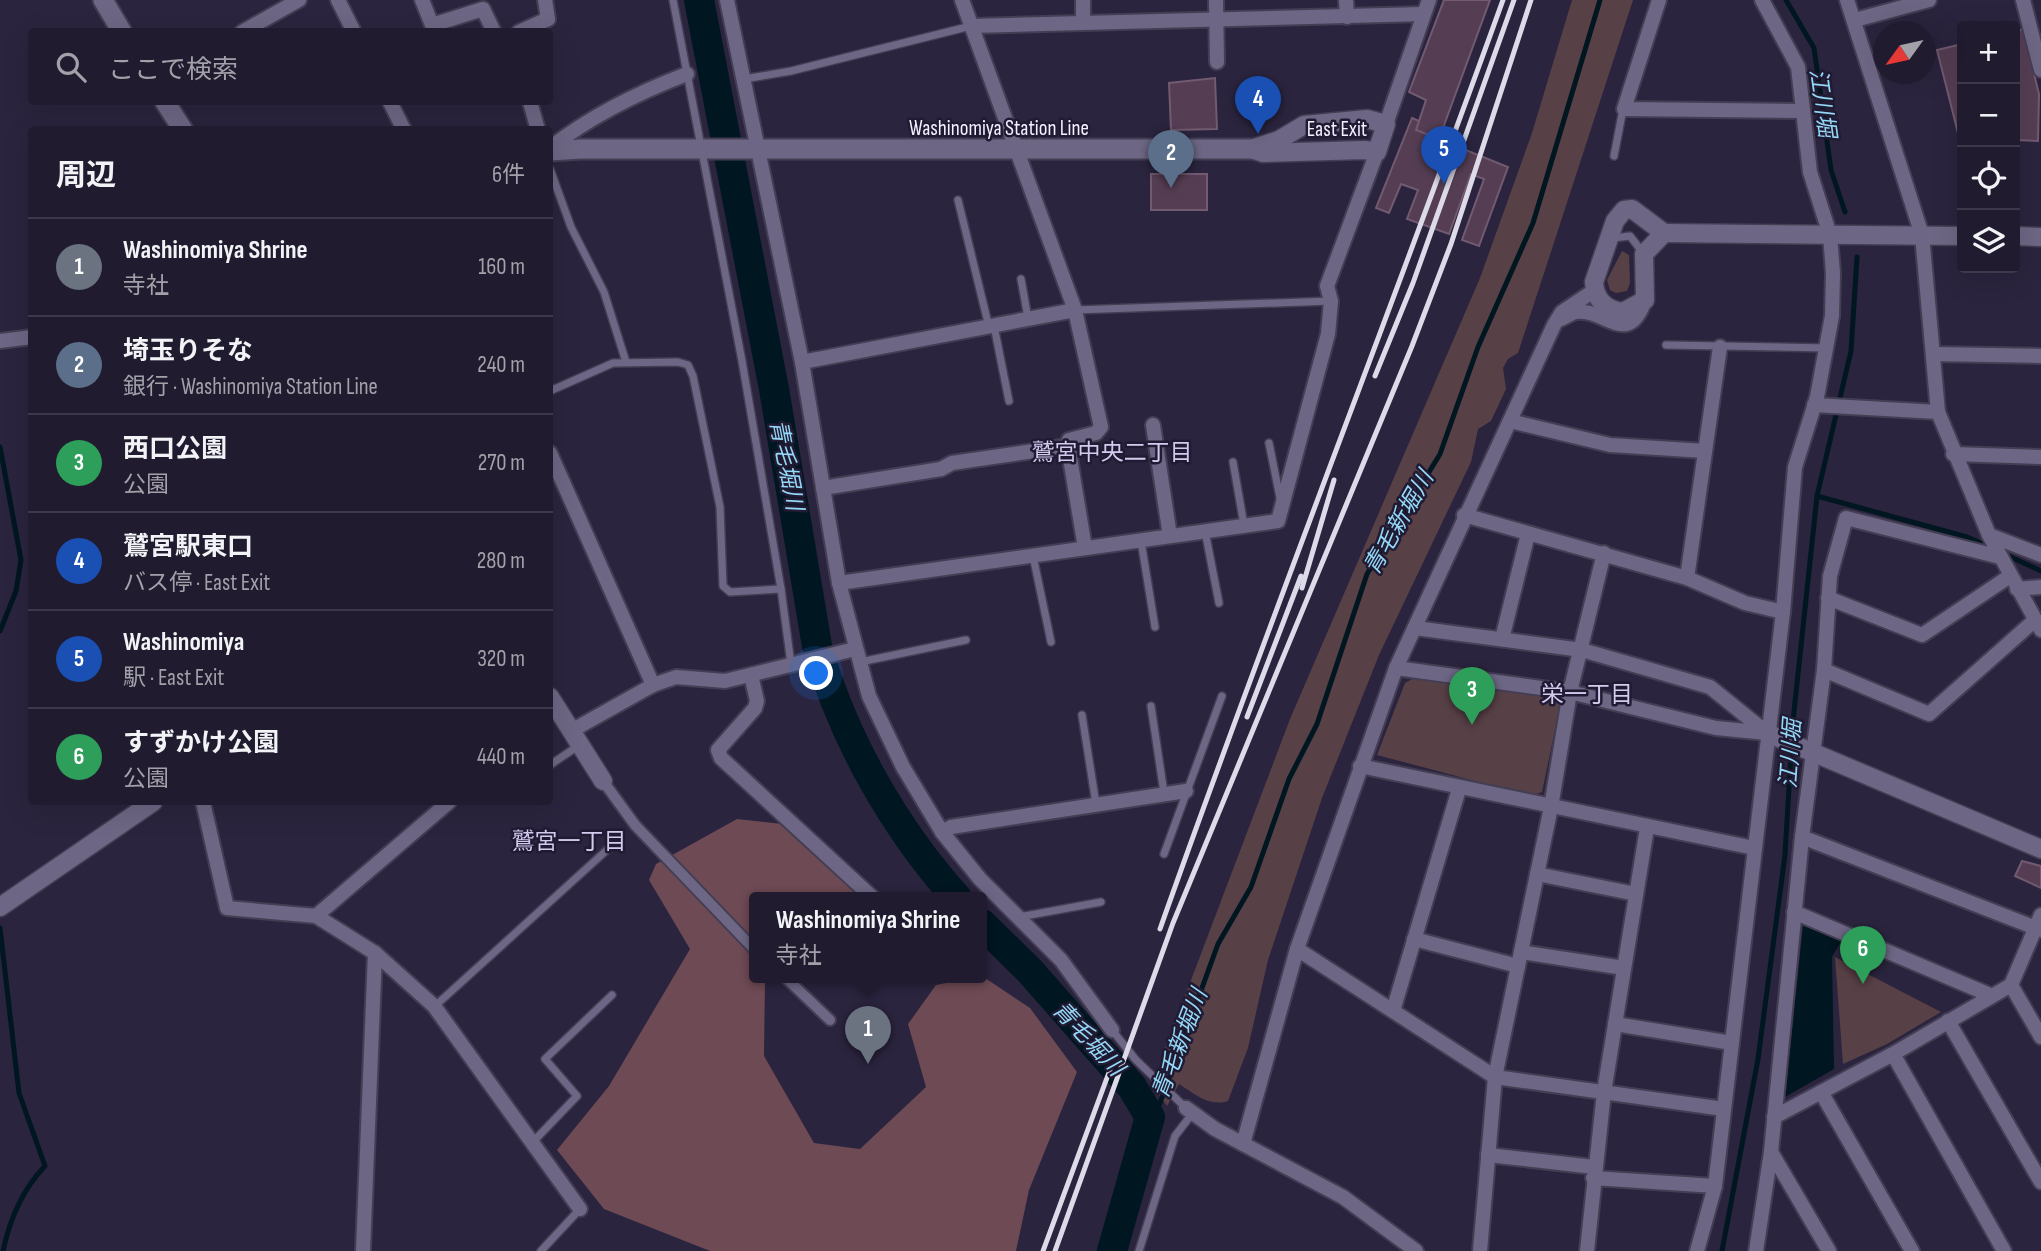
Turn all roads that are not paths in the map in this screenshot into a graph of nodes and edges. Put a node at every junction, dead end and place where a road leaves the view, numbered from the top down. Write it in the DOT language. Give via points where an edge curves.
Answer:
graph roads {
  1 [pos="103,0"];
  2 [pos="299,0"];
  3 [pos="338,0"];
  4 [pos="422,0"];
  5 [pos="545,0"];
  6 [pos="673,0"];
  7 [pos="727,0"];
  8 [pos="962,0"];
  9 [pos="1083,0"];
  10 [pos="1216,0"];
  11 [pos="1346,0"];
  12 [pos="1429,0"];
  13 [pos="1660,0"];
  14 [pos="1762,0"];
  15 [pos="1847,0"];
  16 [pos="1929,0"];
  17 [pos="2023,0"];
  18 [pos="1423,14"];
  19 [pos="1347,17"];
  20 [pos="1216,18"];
  21 [pos="1855,20"];
  22 [pos="1083,22"];
  23 [pos="971,26"];
  24 [pos="120,28"];
  25 [pos="249,28"];
  26 [pos="352,28"];
  27 [pos="492,28"];
  28 [pos="528,28"];
  29 [pos="1217,62"];
  30 [pos="2041,70"];
  31 [pos="687,74"];
  32 [pos="742,79"];
  33 [pos="167,105"];
  34 [pos="392,105"];
  35 [pos="531,105"];
  36 [pos="1623,109"];
  37 [pos="1803,111"];
  38 [pos="1342,121"];
  39 [pos="1386,124"];
  40 [pos="180,126"];
  41 [pos="402,126"];
  42 [pos="537,126"];
  43 [pos="553,148"];
  44 [pos="1251,149"];
  45 [pos="553,150"];
  46 [pos="705,150"];
  47 [pos="752,150"];
  48 [pos="1345,150"];
  49 [pos="1016,151"];
  50 [pos="1377,152"];
  51 [pos="1614,156"];
  52 [pos="553,177"];
  53 [pos="958,200"];
  54 [pos="1664,233"];
  55 [pos="1830,235"];
  56 [pos="1922,235"];
  57 [pos="1957,236"];
  58 [pos="2020,236"];
  59 [pos="2041,237"];
  60 [pos="1607,242"];
  61 [pos="1644,254"];
  62 [pos="1021,279"];
  63 [pos="1595,290"];
  64 [pos="1331,300"];
  65 [pos="1645,300"];
  66 [pos="1075,310"];
  67 [pos="1028,318"];
  68 [pos="1557,321"];
  69 [pos="992,326"];
  70 [pos="28,338"];
  71 [pos="0,341"];
  72 [pos="1666,345"];
  73 [pos="1720,347"];
  74 [pos="1828,348"];
  75 [pos="1933,354"];
  76 [pos="2041,356"];
  77 [pos="626,362"];
  78 [pos="802,362"];
  79 [pos="553,390"];
  80 [pos="1009,401"];
  81 [pos="1814,405"];
  82 [pos="1938,412"];
  83 [pos="1510,421"];
  84 [pos="1153,425"];
  85 [pos="1269,443"];
  86 [pos="1068,446"];
  87 [pos="1705,451"];
  88 [pos="1953,454"];
  89 [pos="2041,457"];
  90 [pos="1233,462"];
  91 [pos="554,474"];
  92 [pos="823,488"];
  93 [pos="1282,506"];
  94 [pos="1464,515"];
  95 [pos="1244,525"];
  96 [pos="1205,531"];
  97 [pos="1528,534"];
  98 [pos="1989,535"];
  99 [pos="1170,536"];
  100 [pos="1141,540"];
  101 [pos="1085,548"];
  102 [pos="1604,553"];
  103 [pos="1033,555"];
  104 [pos="2041,555"];
  105 [pos="2000,557"];
  106 [pos="1687,578"];
  107 [pos="839,583"];
  108 [pos="2014,583"];
  109 [pos="2041,587"];
  110 [pos="781,589"];
  111 [pos="1828,598"];
  112 [pos="1219,603"];
  113 [pos="1783,612"];
  114 [pos="2038,625"];
  115 [pos="1155,627"];
  116 [pos="1415,628"];
  117 [pos="1502,639"];
  118 [pos="965,640"];
  119 [pos="1051,642"];
  120 [pos="1582,650"];
  121 [pos="853,654"];
  122 [pos="794,663"];
  123 [pos="1396,668"];
  124 [pos="1824,670"];
  125 [pos="751,675"];
  126 [pos="653,685"];
  127 [pos="1570,692"];
  128 [pos="1222,696"];
  129 [pos="553,702"];
  130 [pos="1151,706"];
  131 [pos="1082,715"];
  132 [pos="1767,733"];
  133 [pos="575,738"];
  134 [pos="1812,753"];
  135 [pos="553,762"];
  136 [pos="1360,766"];
  137 [pos="603,781"];
  138 [pos="1458,789"];
  139 [pos="1186,790"];
  140 [pos="1164,793"];
  141 [pos="1096,804"];
  142 [pos="149,805"];
  143 [pos="204,805"];
  144 [pos="446,805"];
  145 [pos="1551,807"];
  146 [pos="1647,828"];
  147 [pos="942,832"];
  148 [pos="1802,837"];
  149 [pos="620,839"];
  150 [pos="1754,848"];
  151 [pos="2041,849"];
  152 [pos="1164,854"];
  153 [pos="1537,874"];
  154 [pos="866,892"];
  155 [pos="1636,894"];
  156 [pos="1101,902"];
  157 [pos="0,907"];
  158 [pos="1794,912"];
  159 [pos="316,916"];
  160 [pos="1018,918"];
  161 [pos="2039,924"];
  162 [pos="1414,939"];
  163 [pos="749,944"];
  164 [pos="1297,949"];
  165 [pos="375,953"];
  166 [pos="1520,959"];
  167 [pos="1624,968"];
  168 [pos="791,983"];
  169 [pos="2011,985"];
  170 [pos="612,995"];
  171 [pos="1990,995"];
  172 [pos="434,1006"];
  173 [pos="1393,1011"];
  174 [pos="830,1020"];
  175 [pos="1948,1021"];
  176 [pos="1615,1024"];
  177 [pos="1112,1030"];
  178 [pos="2041,1037"];
  179 [pos="1731,1043"];
  180 [pos="1893,1054"];
  181 [pos="1495,1077"];
  182 [pos="1821,1091"];
  183 [pos="1604,1093"];
  184 [pos="1186,1108"];
  185 [pos="1724,1109"];
  186 [pos="1774,1116"];
  187 [pos="531,1144"];
  188 [pos="1243,1144"];
  189 [pos="1771,1152"];
  190 [pos="1488,1155"];
  191 [pos="1594,1173"];
  192 [pos="2041,1182"];
  193 [pos="1715,1186"];
  194 [pos="580,1209"];
  195 [pos="363,1251"];
  196 [pos="541,1251"];
  197 [pos="1139,1251"];
  198 [pos="1416,1251"];
  199 [pos="1480,1251"];
  200 [pos="1587,1251"];
  201 [pos="1697,1251"];
  202 [pos="1756,1251"];
  203 [pos="1829,1251"];
  204 [pos="1912,1251"];
  205 [pos="2004,1251"];
  1 -- 24 [label="main road"];
  2 -- 25 [label="street"];
  3 -- 26 [label="street"];
  4 -- 27 [label="street" via="432,25 484,9"];
  5 -- 28 [label="street" via="548,19"];
  6 -- 31 [label="lane"];
  7 -- 32 [label="street"];
  8 -- 23 [label="street"];
  9 -- 22 [label="street"];
  10 -- 20 [label="street"];
  11 -- 19 [label="street"];
  12 -- 18 [label="street"];
  13 -- 36 [label="street"];
  14 -- 37 [label="street" via="1798,67"];
  15 -- 21 [label="street"];
  16 -- 21 [label="street"];
  17 -- 30 [label="street"];
  18 -- 19 [label="street"];
  18 -- 39 [label="street"];
  19 -- 20 [label="street"];
  20 -- 22 [label="street"];
  20 -- 29 [label="street"];
  21 -- 56 [label="street"];
  22 -- 23 [label="street"];
  23 -- 32 [label="lane"];
  23 -- 49 [label="street"];
  31 -- 43 [label="street" via="640,91 591,118"];
  31 -- 46 [label="lane"];
  32 -- 47 [label="street"];
  33 -- 40 [label="main road"];
  34 -- 41 [label="street"];
  35 -- 42 [label="street"];
  36 -- 37 [label="street"];
  36 -- 51 [label="lane"];
  37 -- 55 [label="street" via="1810,172"];
  38 -- 39 [label="street, East Exit" via="1367,119"];
  38 -- 44 [label="street, East Exit" via="1304,125"];
  38 -- 48 [label="street" via="1353,128 1356,138"];
  39 -- 50 [label="street, East Exit"];
  44 -- 48 [label="street, East Exit" via="1263,153"];
  44 -- 49 [label="main road, Washinomiya Station Line"];
  45 -- 46 [label="main road"];
  46 -- 47 [label="main road, Washinomiya Station Line"];
  46 -- 110 [label="lane"];
  47 -- 49 [label="main road, Washinomiya Station Line"];
  47 -- 78 [label="street"];
  48 -- 50 [label="street, East Exit"];
  49 -- 66 [label="street"];
  50 -- 64 [label="street" via="1327,286"];
  52 -- 77 [label="lane" via="571,227 604,292"];
  53 -- 69 [label="lane"];
  54 -- 55 [label="street"];
  54 -- 60 [label="street" via="1638,212 1624,210"];
  54 -- 61 [label="street"];
  55 -- 56 [label="street"];
  55 -- 74 [label="street" via="1833,273"];
  56 -- 57 [label="street"];
  56 -- 75 [label="street"];
  58 -- 59 [label="street"];
  60 -- 61 [label="lane" via="1630,236"];
  60 -- 63 [label="street"];
  61 -- 65 [label="street"];
  62 -- 67 [label="lane"];
  63 -- 65 [label="street" via="1605,306 1616,311 1631,310"];
  63 -- 68 [label="street" via="1568,307"];
  64 -- 66 [label="lane"];
  64 -- 93 [label="street" via="1328,334"];
  65 -- 68 [label="street" via="1641,311 1626,323 1615,324 1580,312"];
  66 -- 67 [label="street"];
  66 -- 86 [label="street" via="1101,427 1096,433 1069,440"];
  67 -- 69 [label="street"];
  68 -- 83 [label="street"];
  69 -- 78 [label="street"];
  69 -- 80 [label="lane"];
  70 -- 71 [label="street"];
  72 -- 73 [label="lane"];
  73 -- 74 [label="lane"];
  73 -- 87 [label="street"];
  74 -- 81 [label="street"];
  75 -- 76 [label="street"];
  75 -- 82 [label="street"];
  77 -- 79 [label="lane" via="613,363"];
  77 -- 110 [label="lane" via="678,362 691,369 720,507 723,586 730,592"];
  78 -- 92 [label="street"];
  81 -- 82 [label="street"];
  81 -- 113 [label="street" via="1795,467"];
  82 -- 88 [label="street"];
  83 -- 87 [label="street" via="1610,444"];
  83 -- 94 [label="street"];
  84 -- 99 [label="street"];
  85 -- 93 [label="lane"];
  86 -- 92 [label="street"];
  86 -- 101 [label="street"];
  87 -- 106 [label="street"];
  88 -- 89 [label="street"];
  88 -- 98 [label="street"];
  90 -- 95 [label="lane"];
  91 -- 126 [label="street"];
  92 -- 107 [label="street"];
  93 -- 95 [label="street" via="1278,521"];
  94 -- 97 [label="street"];
  94 -- 116 [label="street"];
  95 -- 96 [label="street"];
  96 -- 99 [label="street"];
  96 -- 112 [label="lane"];
  97 -- 102 [label="street"];
  97 -- 117 [label="street"];
  98 -- 104 [label="street"];
  98 -- 105 [label="street"];
  99 -- 100 [label="street"];
  100 -- 101 [label="street"];
  100 -- 115 [label="lane"];
  101 -- 103 [label="street"];
  102 -- 106 [label="street"];
  102 -- 120 [label="street"];
  103 -- 107 [label="street"];
  103 -- 119 [label="lane"];
  105 -- 108 [label="street"];
  105 -- 111 [label="street" via="1846,518"];
  106 -- 113 [label="street" via="1745,603"];
  107 -- 121 [label="street"];
  108 -- 109 [label="street"];
  108 -- 111 [label="street" via="1922,635"];
  108 -- 114 [label="street"];
  110 -- 122 [label="lane"];
  111 -- 124 [label="street"];
  113 -- 132 [label="street"];
  114 -- 124 [label="street" via="1929,714"];
  116 -- 117 [label="street"];
  116 -- 123 [label="street"];
  117 -- 120 [label="street"];
  118 -- 121 [label="lane"];
  120 -- 127 [label="street"];
  120 -- 132 [label="street" via="1710,687"];
  121 -- 122 [label="street"];
  121 -- 147 [label="street" via="892,744"];
  122 -- 125 [label="street"];
  123 -- 127 [label="street"];
  123 -- 136 [label="street"];
  124 -- 134 [label="street"];
  125 -- 126 [label="street" via="725,681 676,677"];
  125 -- 154 [label="street" via="755,708 718,750 721,758"];
  126 -- 133 [label="street"];
  127 -- 132 [label="street" via="1716,728"];
  127 -- 145 [label="street"];
  128 -- 139 [label="lane"];
  129 -- 133 [label="street"];
  130 -- 140 [label="lane"];
  131 -- 141 [label="lane"];
  132 -- 134 [label="street"];
  132 -- 150 [label="street"];
  133 -- 135 [label="lane"];
  133 -- 137 [label="street"];
  134 -- 148 [label="street"];
  134 -- 151 [label="street"];
  136 -- 138 [label="street"];
  136 -- 164 [label="street"];
  137 -- 163 [label="street" via="635,825"];
  138 -- 145 [label="street"];
  138 -- 162 [label="street"];
  139 -- 140 [label="street"];
  139 -- 152 [label="lane"];
  140 -- 141 [label="street"];
  141 -- 147 [label="street"];
  142 -- 157 [label="street"];
  143 -- 159 [label="street" via="227,908"];
  144 -- 159 [label="street"];
  145 -- 146 [label="street"];
  145 -- 153 [label="street"];
  146 -- 150 [label="street"];
  146 -- 155 [label="street"];
  147 -- 160 [label="street"];
  148 -- 158 [label="street"];
  148 -- 161 [label="street"];
  149 -- 172 [label="lane"];
  150 -- 179 [label="street"];
  153 -- 155 [label="street"];
  153 -- 166 [label="street"];
  155 -- 167 [label="street"];
  156 -- 160 [label="lane"];
  158 -- 171 [label="street"];
  158 -- 186 [label="street"];
  159 -- 165 [label="street"];
  160 -- 177 [label="street" via="1073,975"];
  161 -- 169 [label="street"];
  162 -- 166 [label="street"];
  162 -- 173 [label="street"];
  164 -- 173 [label="street"];
  164 -- 188 [label="street"];
  165 -- 172 [label="street"];
  165 -- 195 [label="street"];
  166 -- 167 [label="street"];
  166 -- 181 [label="street"];
  167 -- 176 [label="street"];
  168 -- 174 [label="street"];
  169 -- 171 [label="street"];
  169 -- 178 [label="street"];
  170 -- 187 [label="lane" via="545,1059 577,1096"];
  171 -- 175 [label="street"];
  172 -- 187 [label="street"];
  173 -- 181 [label="street"];
  175 -- 180 [label="street"];
  175 -- 192 [label="street"];
  176 -- 179 [label="street"];
  176 -- 183 [label="street"];
  177 -- 184 [label="lane"];
  179 -- 185 [label="street"];
  180 -- 182 [label="street"];
  180 -- 205 [label="street"];
  181 -- 183 [label="street"];
  181 -- 190 [label="street"];
  182 -- 186 [label="street"];
  182 -- 204 [label="street"];
  183 -- 185 [label="street"];
  183 -- 191 [label="street"];
  184 -- 188 [label="street"];
  184 -- 197 [label="lane"];
  185 -- 193 [label="street"];
  186 -- 189 [label="street"];
  187 -- 194 [label="street"];
  188 -- 198 [label="street" via="1343,1197"];
  189 -- 202 [label="street"];
  189 -- 203 [label="street"];
  190 -- 191 [label="street"];
  190 -- 199 [label="street"];
  191 -- 193 [label="street"];
  191 -- 200 [label="street"];
  193 -- 201 [label="street"];
  194 -- 196 [label="lane"];
}
